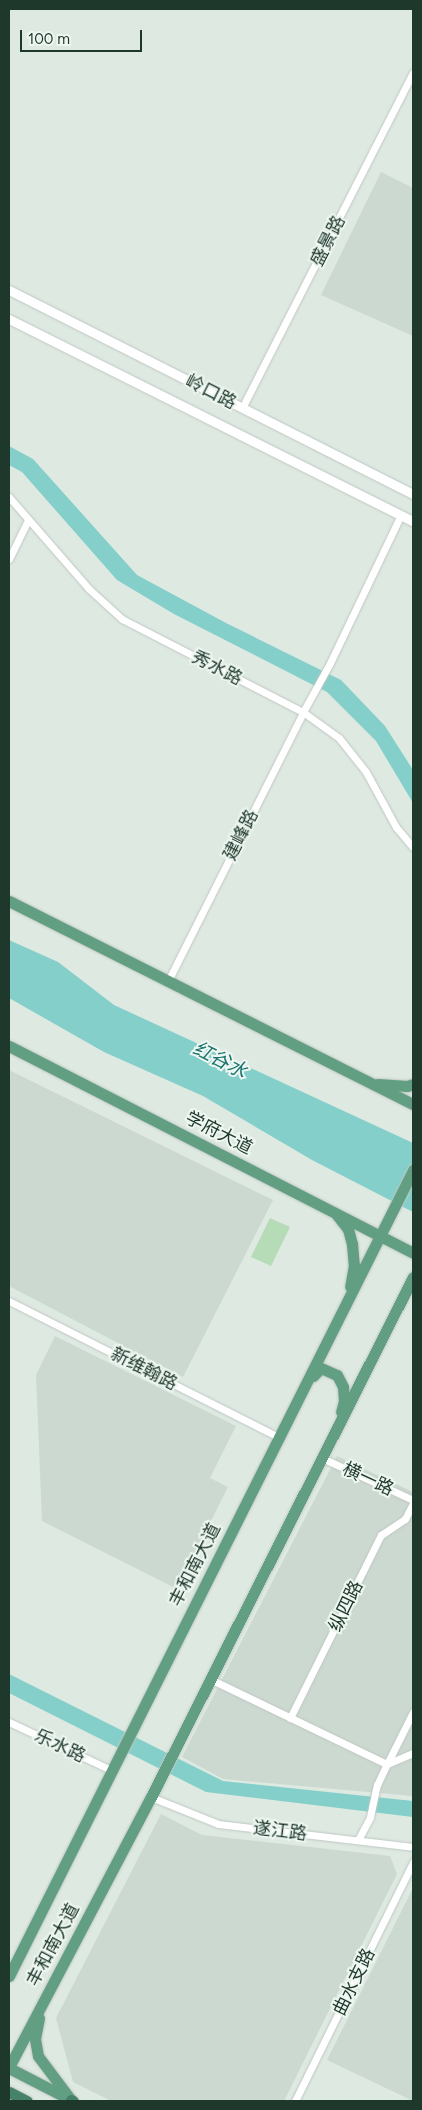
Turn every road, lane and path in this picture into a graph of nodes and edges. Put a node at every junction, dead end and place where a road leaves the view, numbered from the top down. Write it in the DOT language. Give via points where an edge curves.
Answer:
graph roads {
  1 [pos="413,73"];
  2 [pos="9,290"];
  3 [pos="9,319"];
  4 [pos="242,408"];
  5 [pos="413,494"];
  6 [pos="9,497"];
  7 [pos="401,515"];
  8 [pos="28,520"];
  9 [pos="413,521"];
  10 [pos="9,559"];
  11 [pos="303,712"];
  12 [pos="413,847"];
  13 [pos="9,901"];
  14 [pos="168,981"];
  15 [pos="9,1046"];
  16 [pos="370,1083"];
  17 [pos="413,1084"];
  18 [pos="413,1104"];
  19 [pos="413,1170"];
  20 [pos="332,1210"];
  21 [pos="381,1235"];
  22 [pos="413,1252"];
  23 [pos="413,1278"];
  24 [pos="413,1288"];
  25 [pos="348,1298"];
  26 [pos="9,1301"];
  27 [pos="395,1314"];
  28 [pos="295,1404"];
  29 [pos="338,1426"];
  30 [pos="278,1437"];
  31 [pos="322,1458"];
  32 [pos="413,1501"];
  33 [pos="210,1680"];
  34 [pos="413,1712"];
  35 [pos="290,1718"];
  36 [pos="9,1722"];
  37 [pos="413,1753"];
  38 [pos="387,1764"];
  39 [pos="111,1770"];
  40 [pos="151,1797"];
  41 [pos="358,1840"];
  42 [pos="413,1847"];
  43 [pos="413,1862"];
  44 [pos="20,1955"];
  45 [pos="9,1968"];
  46 [pos="9,1976"];
  47 [pos="41,2006"];
  48 [pos="9,2068"];
  49 [pos="9,2092"];
  50 [pos="27,2101"];
  51 [pos="73,2101"];
  52 [pos="295,2101"];
  1 -- 4 [label="street, 盛景路"];
  2 -- 4 [label="street, 岭口路"];
  3 -- 7 [label="street, 岭口路"];
  4 -- 5 [label="street, 岭口路"];
  6 -- 8 [label="street, 秀水路"];
  7 -- 9 [label="street, 岭口路"];
  7 -- 11 [label="street, 建峰路"];
  8 -- 10 [label="street"];
  8 -- 11 [label="street, 秀水路" via="89,589 122,620"];
  11 -- 12 [label="street, 秀水路" via="339,738 366,772 396,826"];
  11 -- 14 [label="street, 建峰路"];
  13 -- 14 [label="main road"];
  14 -- 16 [label="main road"];
  15 -- 20 [label="main road, 学府大道"];
  16 -- 17 [label="main road"];
  16 -- 18 [label="main road"];
  19 -- 21 [label="main road, 丰和南大道"];
  20 -- 21 [label="main road, 学府大道"];
  20 -- 25 [label="main road" via="348,1229 352,1244 354,1265"];
  21 -- 22 [label="main road, 学府大道"];
  21 -- 25 [label="main road, 丰和南大道"];
  23 -- 27 [label="main road, 丰和南大道"];
  24 -- 27 [label="main road"];
  25 -- 28 [label="main road, 丰和南大道"];
  26 -- 30 [label="street, 新维翰路"];
  27 -- 29 [label="main road, 丰和南大道"];
  28 -- 29 [label="main road" via="316,1371 321,1368 331,1370 343,1386 344,1400"];
  28 -- 30 [label="main road, 丰和南大道"];
  29 -- 31 [label="main road, 丰和南大道"];
  30 -- 39 [label="main road, 丰和南大道"];
  31 -- 32 [label="street, 横一路"];
  31 -- 33 [label="main road, 丰和南大道"];
  32 -- 35 [label="street, 纵四路" via="405,1519 381,1535"];
  33 -- 35 [label="street"];
  33 -- 40 [label="main road, 丰和南大道"];
  34 -- 38 [label="street"];
  35 -- 38 [label="street"];
  36 -- 39 [label="street, 乐水路"];
  37 -- 38 [label="street"];
  38 -- 41 [label="street" via="370,1817"];
  39 -- 44 [label="main road, 丰和南大道"];
  40 -- 41 [label="street, 遂江路" via="218,1824"];
  40 -- 47 [label="main road, 丰和南大道"];
  41 -- 42 [label="street, 遂江路"];
  43 -- 52 [label="street, 曲水支路"];
  44 -- 45 [label="main road"];
  44 -- 46 [label="main road, 丰和南大道"];
  47 -- 48 [label="main road, 丰和南大道"];
  47 -- 51 [label="main road" via="35,2039 38,2056"];
  48 -- 51 [label="main road"];
  49 -- 50 [label="highway"];
}
